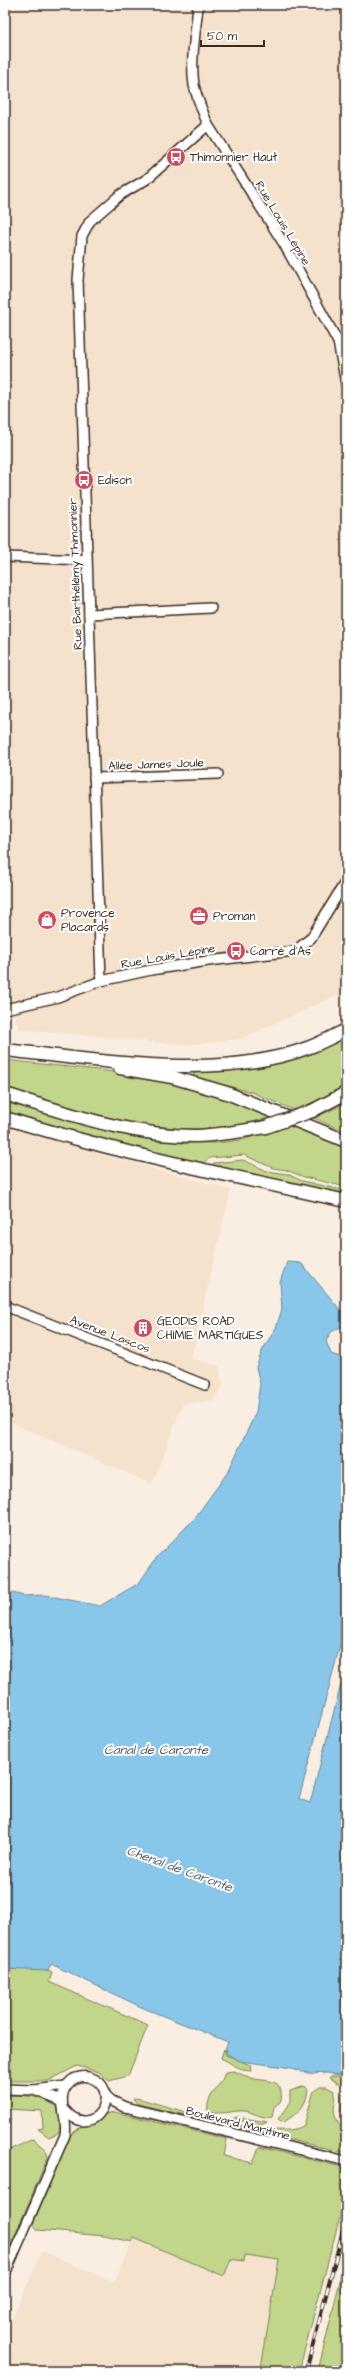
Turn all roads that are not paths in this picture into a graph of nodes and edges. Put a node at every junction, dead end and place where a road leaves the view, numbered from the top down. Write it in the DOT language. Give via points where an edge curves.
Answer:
graph roads {
  1 [pos="198,5"];
  2 [pos="208,125"];
  3 [pos="346,384"];
  4 [pos="5,557"];
  5 [pos="86,560"];
  6 [pos="211,608"];
  7 [pos="89,614"];
  8 [pos="218,774"];
  9 [pos="94,778"];
  10 [pos="346,881"];
  11 [pos="101,980"];
  12 [pos="5,1009"];
  13 [pos="346,1030"];
  14 [pos="5,1050"];
  15 [pos="47,1054"];
  16 [pos="346,1093"];
  17 [pos="5,1094"];
  18 [pos="5,1118"];
  19 [pos="346,1141"];
  20 [pos="346,1201"];
  21 [pos="5,1306"];
  22 [pos="205,1385"];
  23 [pos="66,2086"];
  24 [pos="5,2089"];
  25 [pos="34,2090"];
  26 [pos="105,2095"];
  27 [pos="63,2105"];
  28 [pos="124,2107"];
  29 [pos="101,2113"];
  30 [pos="82,2121"];
  31 [pos="65,2135"];
  32 [pos="346,2161"];
  33 [pos="5,2274"];
  1 -- 2 [label="street, Rue Louis Lépine" via="194,84"];
  2 -- 3 [label="street, Rue Louis Lépine" via="284,244 338,342"];
  2 -- 5 [label="street, Rue Barthélémy Thimonnier" via="147,179 104,208 90,221 82,236 78,280"];
  4 -- 5 [label="street"];
  5 -- 7 [label="street, Rue Barthélémy Thimonnier"];
  6 -- 7 [label="street"];
  7 -- 9 [label="street, Rue Barthélémy Thimonnier"];
  8 -- 9 [label="street, Allée James Joule"];
  9 -- 11 [label="street, Rue Barthélémy Thimonnier"];
  10 -- 11 [label="street, Rue Louis Lépine" via="311,938 295,951 208,961"];
  11 -- 12 [label="street" via="58,996"];
  13 -- 15 [label="main road" via="310,1047 256,1061 226,1065 165,1065"];
  14 -- 15 [label="main road"];
  15 -- 19 [label="main road" via="199,1084 252,1102"];
  16 -- 17 [label="main road, bridge" via="312,1111 266,1127 196,1136 142,1131"];
  18 -- 20 [label="main road" via="143,1156"];
  21 -- 22 [label="street, Avenue Lascos"];
  23 -- 25 [label="street"];
  23 -- 26 [label="street" via="73,2079 88,2077 100,2084"];
  23 -- 27 [label="street"];
  24 -- 25 [label="street"];
  25 -- 27 [label="street"];
  26 -- 28 [label="street, Boulevard Maritime"];
  26 -- 29 [label="street" via="105,2105"];
  27 -- 30 [label="street" via="74,2119"];
  27 -- 31 [label="street" via="67,2124"];
  28 -- 29 [label="street, Boulevard Maritime" via="111,2108"];
  28 -- 32 [label="street, Boulevard Maritime"];
  29 -- 30 [label="street" via="92,2120"];
  30 -- 31 [label="street"];
  31 -- 33 [label="street"];
}
